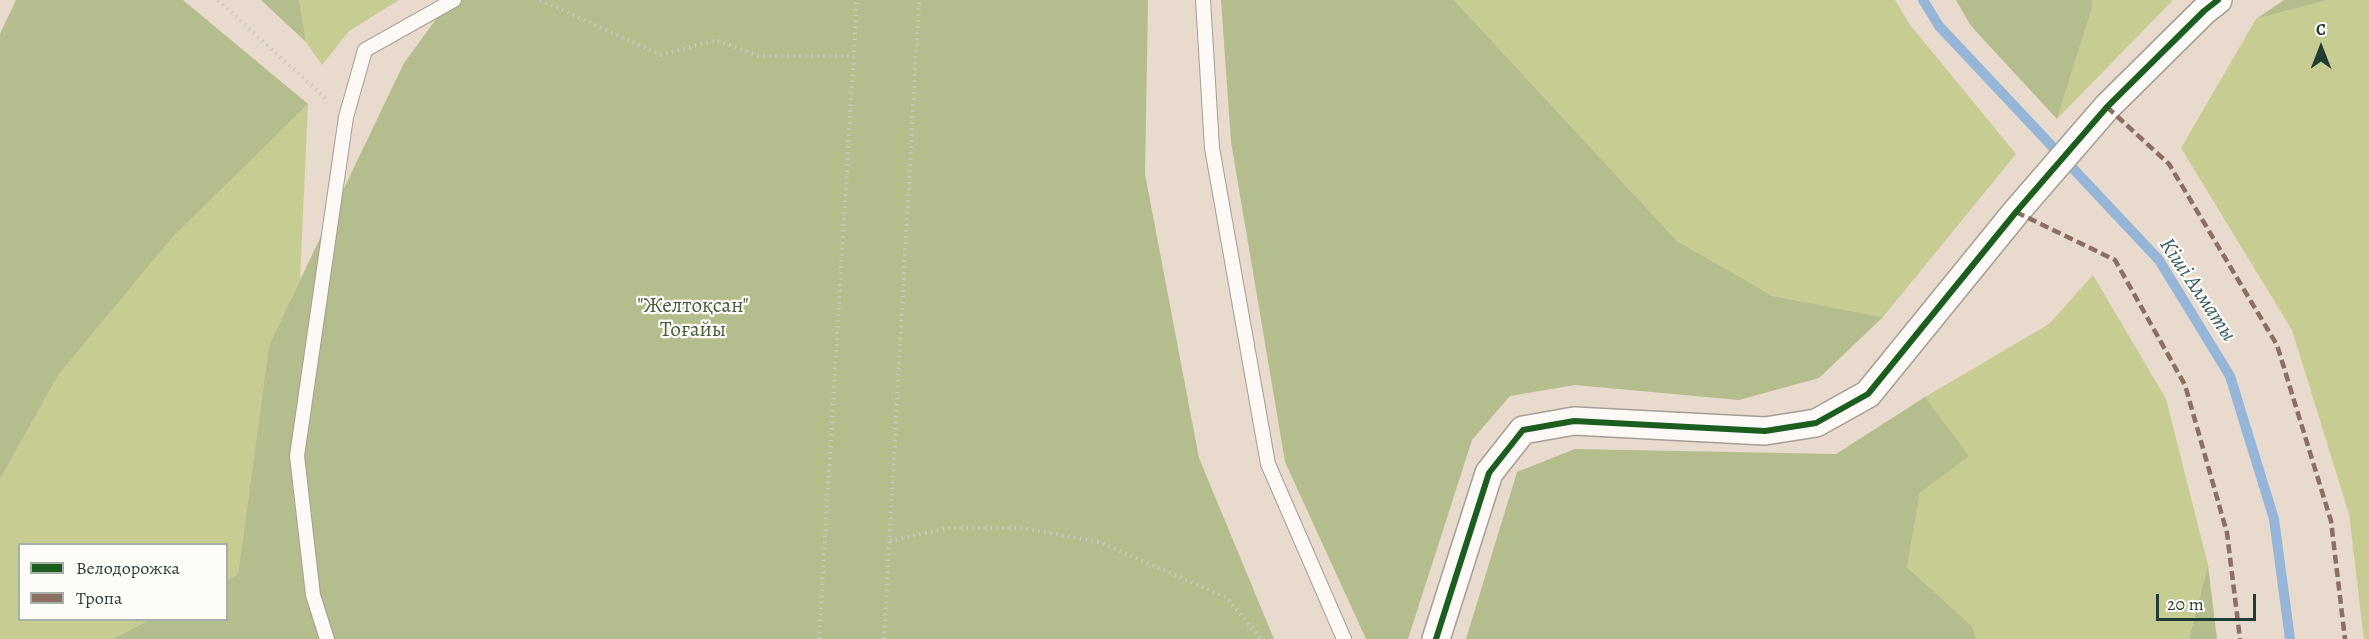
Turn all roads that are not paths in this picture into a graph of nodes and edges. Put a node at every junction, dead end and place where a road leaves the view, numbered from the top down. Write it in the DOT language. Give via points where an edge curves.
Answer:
graph roads {
  1 [pos="454,0"];
  2 [pos="1203,0"];
  3 [pos="2218,0"];
  4 [pos="327,639"];
  5 [pos="1344,639"];
  6 [pos="1436,639"];
  1 -- 4 [label="lane" via="365,50 346,117 297,456 313,595"];
  2 -- 5 [label="lane" via="1212,148 1268,464"];
  3 -- 6 [label="street" via="2107,107 1868,394 1816,423 1765,432 1574,421 1523,430 1488,473"];
}
